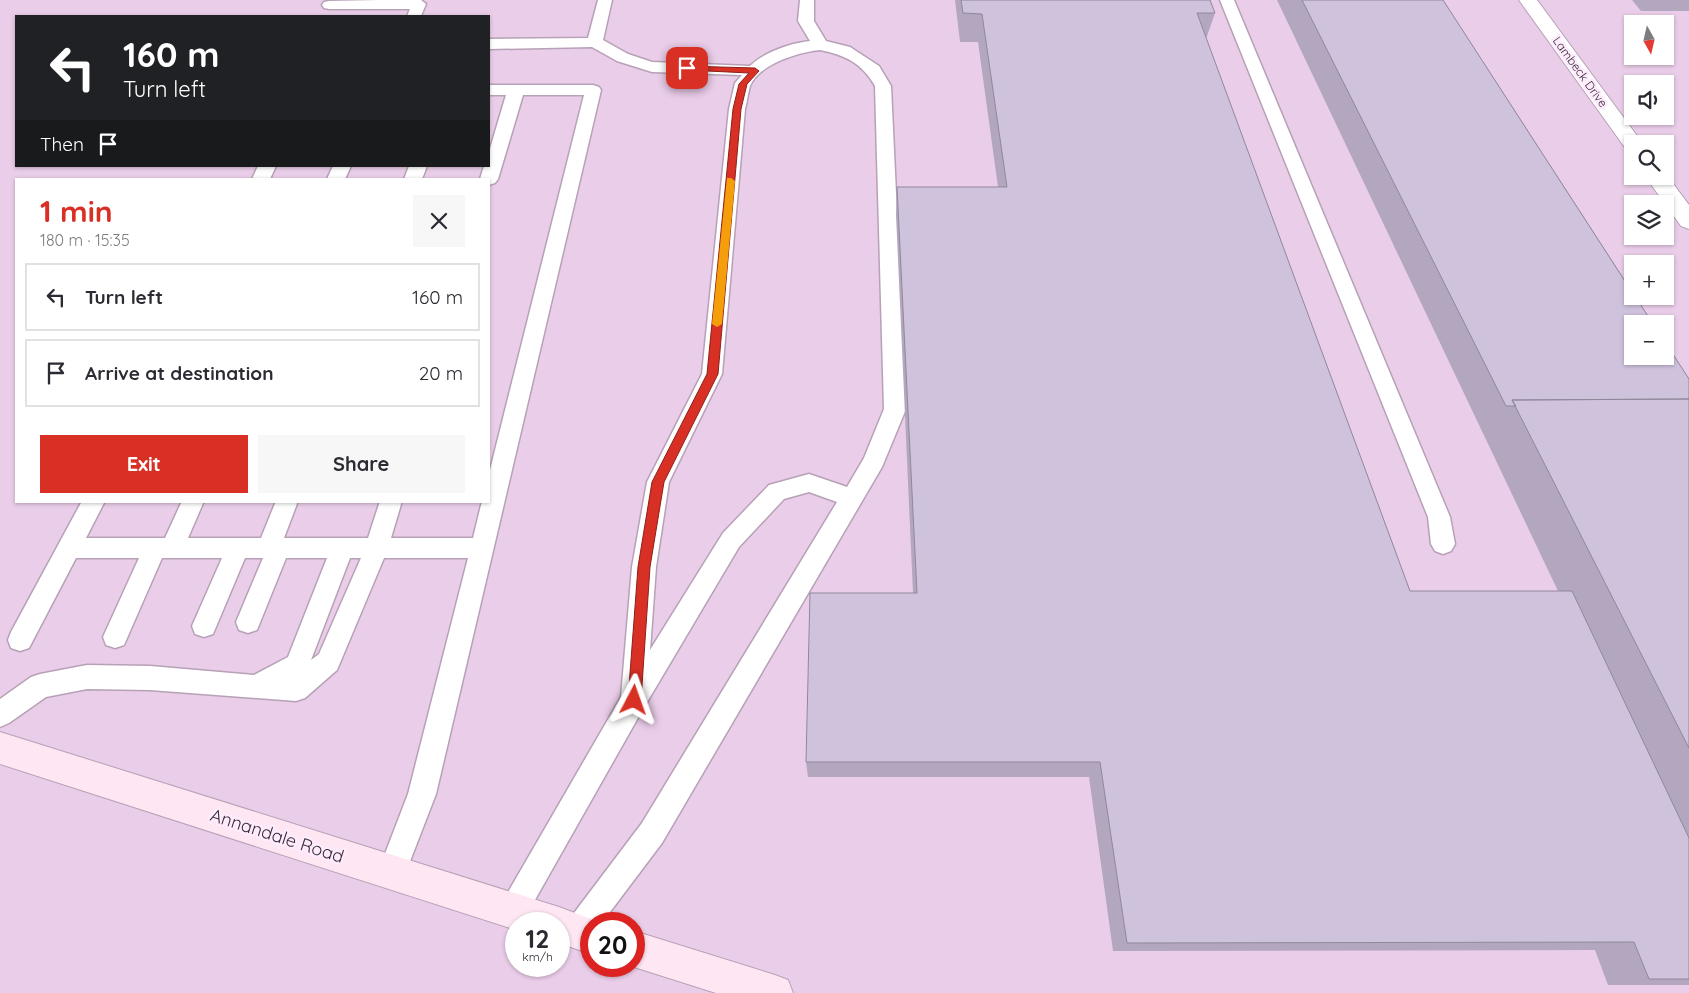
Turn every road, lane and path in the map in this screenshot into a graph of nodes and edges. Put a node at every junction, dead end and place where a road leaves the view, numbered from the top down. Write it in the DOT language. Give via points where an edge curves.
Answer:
graph roads {
  1 [pos="605,0"];
  2 [pos="807,0"];
  3 [pos="1227,0"];
  4 [pos="1528,0"];
  5 [pos="329,5"];
  6 [pos="414,15"];
  7 [pos="595,42"];
  8 [pos="490,44"];
  9 [pos="820,45"];
  10 [pos="755,71"];
  11 [pos="490,90"];
  12 [pos="516,90"];
  13 [pos="1626,135"];
  14 [pos="489,178"];
  15 [pos="1663,185"];
  16 [pos="1689,221"];
  17 [pos="852,498"];
  18 [pos="93,503"];
  19 [pos="192,503"];
  20 [pos="286,503"];
  21 [pos="390,503"];
  22 [pos="1443,544"];
  23 [pos="344,547"];
  24 [pos="376,547"];
  25 [pos="69,548"];
  26 [pos="164,548"];
  27 [pos="238,548"];
  28 [pos="274,548"];
  29 [pos="481,548"];
  30 [pos="248,622"];
  31 [pos="204,626"];
  32 [pos="115,637"];
  33 [pos="20,640"];
  34 [pos="256,687"];
  35 [pos="634,700"];
  36 [pos="0,714"];
  37 [pos="0,748"];
  38 [pos="392,872"];
  39 [pos="513,911"];
  40 [pos="516,912"];
  41 [pos="570,929"];
  42 [pos="645,952"];
  43 [pos="775,993"];
  1 -- 7 [label="lane"];
  2 -- 9 [label="lane" via="806,21"];
  3 -- 22 [label="lane" via="1439,517"];
  4 -- 13 [label="street, Lambeck Drive"];
  5 -- 6 [label="lane" via="419,4"];
  7 -- 8 [label="lane"];
  7 -- 10 [label="lane" via="604,49 646,66"];
  9 -- 10 [label="lane" via="801,47 763,62"];
  9 -- 17 [label="lane" via="845,50 873,69 883,86 895,409 874,461"];
  10 -- 35 [label="lane" via="743,84 737,109 712,374 658,482 644,567"];
  11 -- 12 [label="lane"];
  12 -- 14 [label="lane"];
  12 -- 29 [label="lane" via="593,90"];
  15 -- 16 [label="street"];
  17 -- 35 [label="lane" via="809,483 777,492 731,540"];
  17 -- 41 [label="lane" via="652,833"];
  18 -- 25 [label="lane"];
  19 -- 26 [label="lane"];
  20 -- 28 [label="lane"];
  21 -- 24 [label="lane"];
  23 -- 24 [label="lane"];
  23 -- 28 [label="lane"];
  23 -- 34 [label="lane" via="297,664"];
  24 -- 29 [label="lane"];
  24 -- 34 [label="lane" via="328,662 296,689"];
  25 -- 26 [label="lane"];
  25 -- 33 [label="lane"];
  26 -- 27 [label="lane"];
  26 -- 32 [label="lane"];
  27 -- 28 [label="lane"];
  27 -- 31 [label="lane"];
  28 -- 30 [label="lane"];
  29 -- 38 [label="lane" via="422,794"];
  34 -- 36 [label="lane" via="150,678 87,677 40,686"];
  35 -- 39 [label="lane"];
  37 -- 38 [label="street, Annandale Road"];
  38 -- 39 [label="street, Annandale Road"];
  39 -- 40 [label="street, Annandale Road"];
  42 -- 43 [label="street"];
}
